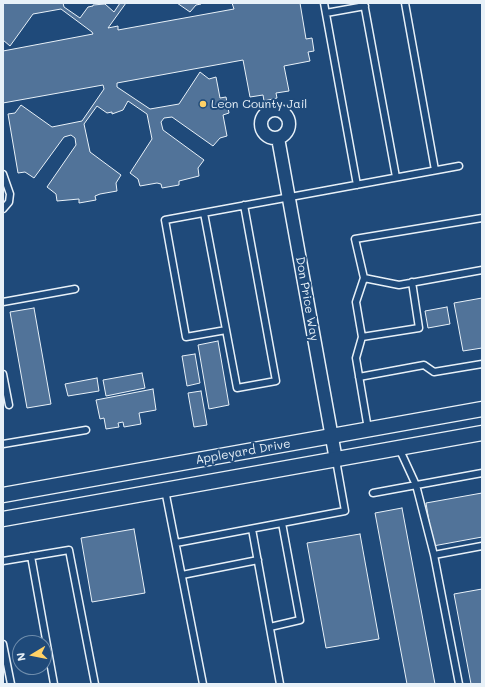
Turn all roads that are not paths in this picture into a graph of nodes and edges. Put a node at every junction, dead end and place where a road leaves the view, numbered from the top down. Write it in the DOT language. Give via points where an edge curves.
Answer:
graph roads {
  1 [pos="324,3"];
  2 [pos="405,3"];
  3 [pos="365,4"];
  4 [pos="326,13"];
  5 [pos="278,138"];
  6 [pos="459,166"];
  7 [pos="435,170"];
  8 [pos="3,174"];
  9 [pos="396,178"];
  10 [pos="357,185"];
  11 [pos="288,197"];
  12 [pos="244,206"];
  13 [pos="3,210"];
  14 [pos="204,213"];
  15 [pos="482,218"];
  16 [pos="482,270"];
  17 [pos="364,278"];
  18 [pos="412,282"];
  19 [pos="75,289"];
  20 [pos="3,302"];
  21 [pos="226,330"];
  22 [pos="362,337"];
  23 [pos="482,364"];
  24 [pos="3,374"];
  25 [pos="359,377"];
  26 [pos="9,405"];
  27 [pos="482,409"];
  28 [pos="368,429"];
  29 [pos="86,430"];
  30 [pos="482,433"];
  31 [pos="332,436"];
  32 [pos="3,444"];
  33 [pos="399,448"];
  34 [pos="336,460"];
  35 [pos="482,474"];
  36 [pos="416,485"];
  37 [pos="165,490"];
  38 [pos="373,493"];
  39 [pos="3,495"];
  40 [pos="3,519"];
  41 [pos="282,523"];
  42 [pos="252,529"];
  43 [pos="176,543"];
  44 [pos="482,546"];
  45 [pos="434,555"];
  46 [pos="32,556"];
  47 [pos="258,560"];
  48 [pos="3,561"];
  49 [pos="182,574"];
  50 [pos="270,627"];
  51 [pos="3,644"];
  52 [pos="11,684"];
  53 [pos="54,684"];
  54 [pos="95,684"];
  55 [pos="203,684"];
  56 [pos="280,684"];
  57 [pos="459,684"];
  1 -- 4 [label="lane"];
  2 -- 7 [label="lane"];
  3 -- 4 [label="lane"];
  3 -- 9 [label="lane"];
  4 -- 10 [label="lane"];
  5 -- 11 [label="street, Don Price Way"];
  6 -- 7 [label="lane"];
  7 -- 9 [label="lane"];
  8 -- 13 [label="lane" via="10,194 9,202"];
  9 -- 10 [label="lane"];
  10 -- 11 [label="lane"];
  11 -- 12 [label="lane"];
  11 -- 31 [label="street, Don Price Way"];
  12 -- 14 [label="lane"];
  12 -- 21 [label="lane" via="276,381 237,388"];
  14 -- 21 [label="lane"];
  14 -- 21 [label="lane" via="165,220 186,337"];
  15 -- 17 [label="lane" via="355,239"];
  16 -- 18 [label="lane"];
  17 -- 18 [label="lane" via="399,285"];
  17 -- 22 [label="lane" via="356,302"];
  18 -- 22 [label="lane" via="419,328"];
  19 -- 20 [label="lane"];
  22 -- 25 [label="lane" via="356,358"];
  23 -- 25 [label="lane" via="434,372 424,365"];
  24 -- 26 [label="lane"];
  25 -- 28 [label="lane"];
  27 -- 28 [label="street, Appleyard Drive"];
  28 -- 31 [label="street, Appleyard Drive"];
  29 -- 32 [label="lane"];
  30 -- 33 [label="street, Appleyard Drive"];
  31 -- 34 [label="street, Don Price Way"];
  31 -- 39 [label="street, Appleyard Drive"];
  33 -- 34 [label="street, Appleyard Drive"];
  33 -- 36 [label="lane"];
  34 -- 37 [label="street, Appleyard Drive"];
  34 -- 41 [label="lane" via="345,511"];
  35 -- 36 [label="lane"];
  36 -- 38 [label="lane"];
  36 -- 45 [label="lane"];
  37 -- 40 [label="street, Appleyard Drive"];
  37 -- 43 [label="lane"];
  41 -- 42 [label="lane"];
  41 -- 50 [label="lane" via="300,620"];
  42 -- 43 [label="lane"];
  42 -- 47 [label="lane"];
  43 -- 49 [label="lane"];
  44 -- 45 [label="lane"];
  45 -- 57 [label="lane"];
  46 -- 48 [label="lane"];
  46 -- 53 [label="lane"];
  46 -- 54 [label="lane" via="69,550"];
  47 -- 49 [label="lane"];
  47 -- 50 [label="lane"];
  49 -- 55 [label="lane"];
  50 -- 56 [label="lane"];
  51 -- 52 [label="lane"];
}
